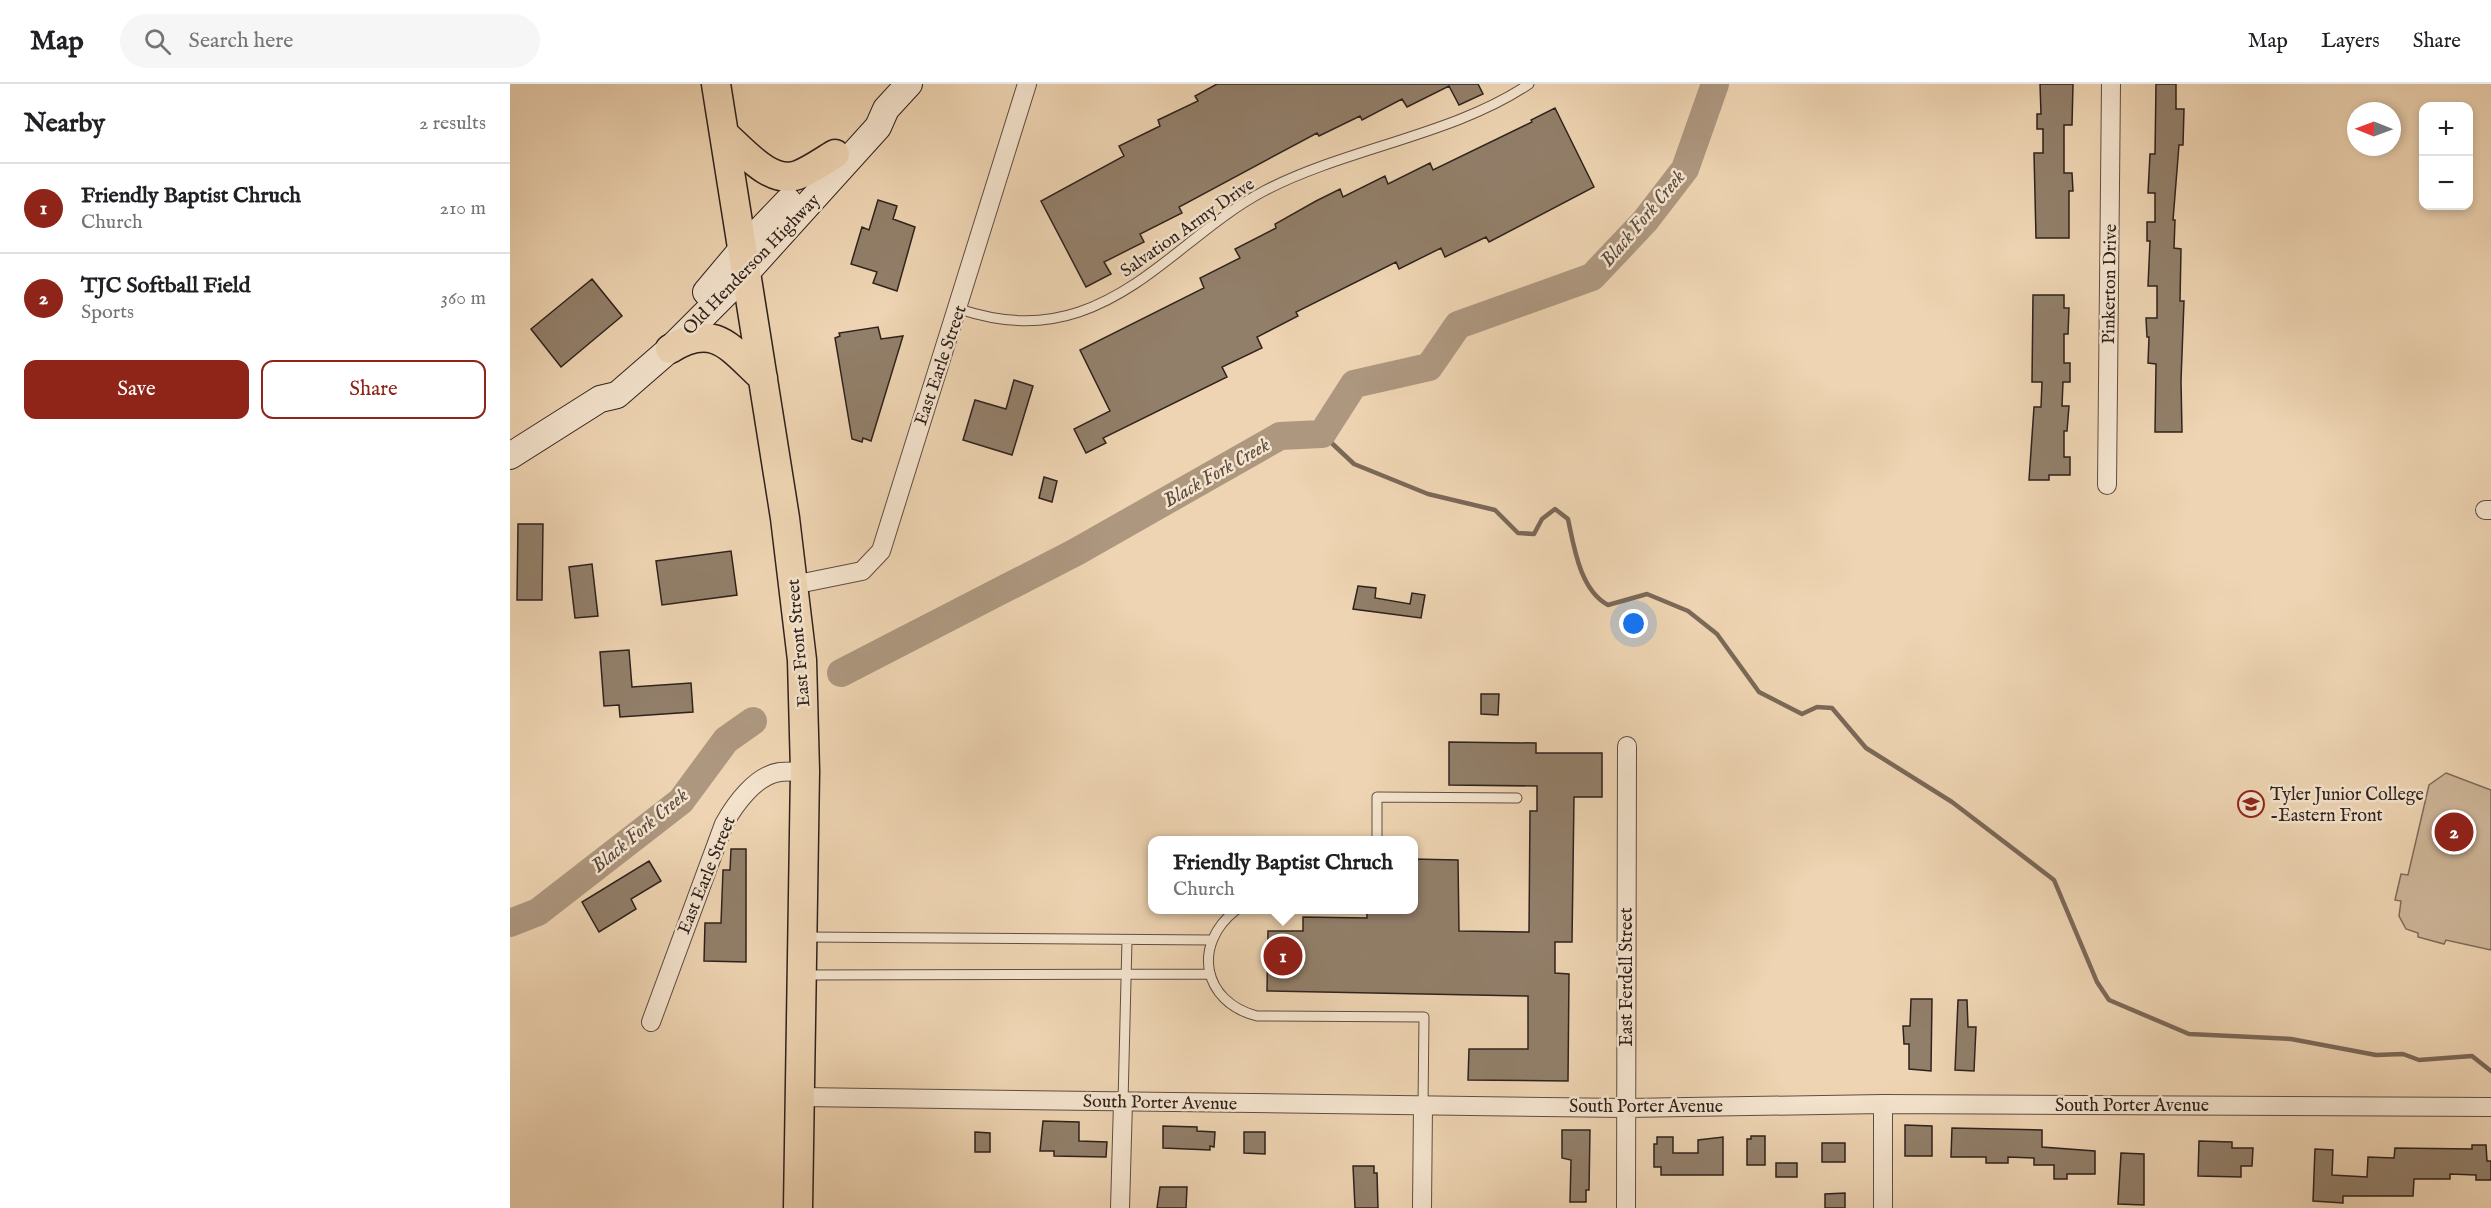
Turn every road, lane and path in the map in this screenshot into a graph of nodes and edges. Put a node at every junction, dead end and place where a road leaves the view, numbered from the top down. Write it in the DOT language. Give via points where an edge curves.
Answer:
graph roads {
  1 [pos="716,84"];
  2 [pos="909,84"];
  3 [pos="1027,84"];
  4 [pos="1529,84"];
  5 [pos="2111,84"];
  6 [pos="886,110"];
  7 [pos="724,134"];
  8 [pos="835,154"];
  9 [pos="744,260"];
  10 [pos="959,309"];
  11 [pos="670,349"];
  12 [pos="763,378"];
  13 [pos="600,399"];
  14 [pos="510,456"];
  15 [pos="2107,485"];
  16 [pos="793,585"];
  17 [pos="1627,746"];
  18 [pos="805,771"];
  19 [pos="1517,798"];
  20 [pos="1377,836"];
  21 [pos="1232,914"];
  22 [pos="802,937"];
  23 [pos="1127,940"];
  24 [pos="1210,940"];
  25 [pos="1208,974"];
  26 [pos="801,975"];
  27 [pos="1126,975"];
  28 [pos="651,1022"];
  29 [pos="800,1097"];
  30 [pos="1123,1102"];
  31 [pos="1883,1104"];
  32 [pos="1423,1105"];
  33 [pos="2491,1107"];
  34 [pos="1626,1108"];
  35 [pos="798,1208"];
  36 [pos="1120,1208"];
  37 [pos="1422,1208"];
  38 [pos="1626,1208"];
  39 [pos="1882,1208"];
  1 -- 7 [label="main road, East Front Street"];
  2 -- 6 [label="main road, Old Henderson Highway"];
  3 -- 10 [label="street, East Earle Street"];
  4 -- 10 [label="lane, Salvation Army Drive" via="1466,116 1304,172 1263,192 1215,223 1138,283 1080,312 1048,320 1014,322"];
  5 -- 15 [label="street, Pinkerton Drive"];
  6 -- 8 [label="main road, Old Henderson Highway" via="868,118"];
  6 -- 9 [label="main road, Old Henderson Highway" via="878,127"];
  7 -- 8 [label="main road" via="761,167 784,176 799,175"];
  7 -- 9 [label="main road, East Front Street"];
  8 -- 9 [label="main road, Old Henderson Highway"];
  9 -- 11 [label="main road, Old Henderson Highway"];
  9 -- 12 [label="main road, East Front Street"];
  9 -- 13 [label="main road, Old Henderson Highway" via="608,384"];
  10 -- 16 [label="street, East Earle Street" via="881,551 862,571"];
  11 -- 12 [label="main road" via="691,337 716,338"];
  11 -- 13 [label="main road, Old Henderson Highway" via="617,395"];
  12 -- 16 [label="main road, East Front Street"];
  13 -- 14 [label="main road, Old Henderson Highway"];
  16 -- 18 [label="main road, East Front Street" via="802,660"];
  17 -- 34 [label="street, East Ferdell Street"];
  18 -- 22 [label="main road, East Front Street"];
  18 -- 28 [label="street, East Earle Street" via="772,774 730,811"];
  19 -- 20 [label="lane" via="1377,797"];
  21 -- 24 [label="lane"];
  22 -- 23 [label="lane"];
  22 -- 26 [label="main road, East Front Street"];
  23 -- 24 [label="lane"];
  23 -- 27 [label="lane"];
  24 -- 25 [label="lane"];
  25 -- 27 [label="lane"];
  25 -- 32 [label="lane" via="1230,1003 1257,1016 1424,1017"];
  26 -- 27 [label="lane"];
  26 -- 29 [label="main road, East Front Street"];
  27 -- 30 [label="lane"];
  29 -- 30 [label="street, South Porter Avenue"];
  29 -- 35 [label="main road, East Front Street"];
  30 -- 32 [label="street, South Porter Avenue"];
  30 -- 36 [label="street"];
  31 -- 33 [label="street, South Porter Avenue"];
  31 -- 34 [label="street, South Porter Avenue"];
  31 -- 39 [label="street"];
  32 -- 34 [label="street, South Porter Avenue"];
  32 -- 37 [label="street"];
  34 -- 38 [label="street, East Ferdell Street"];
}
